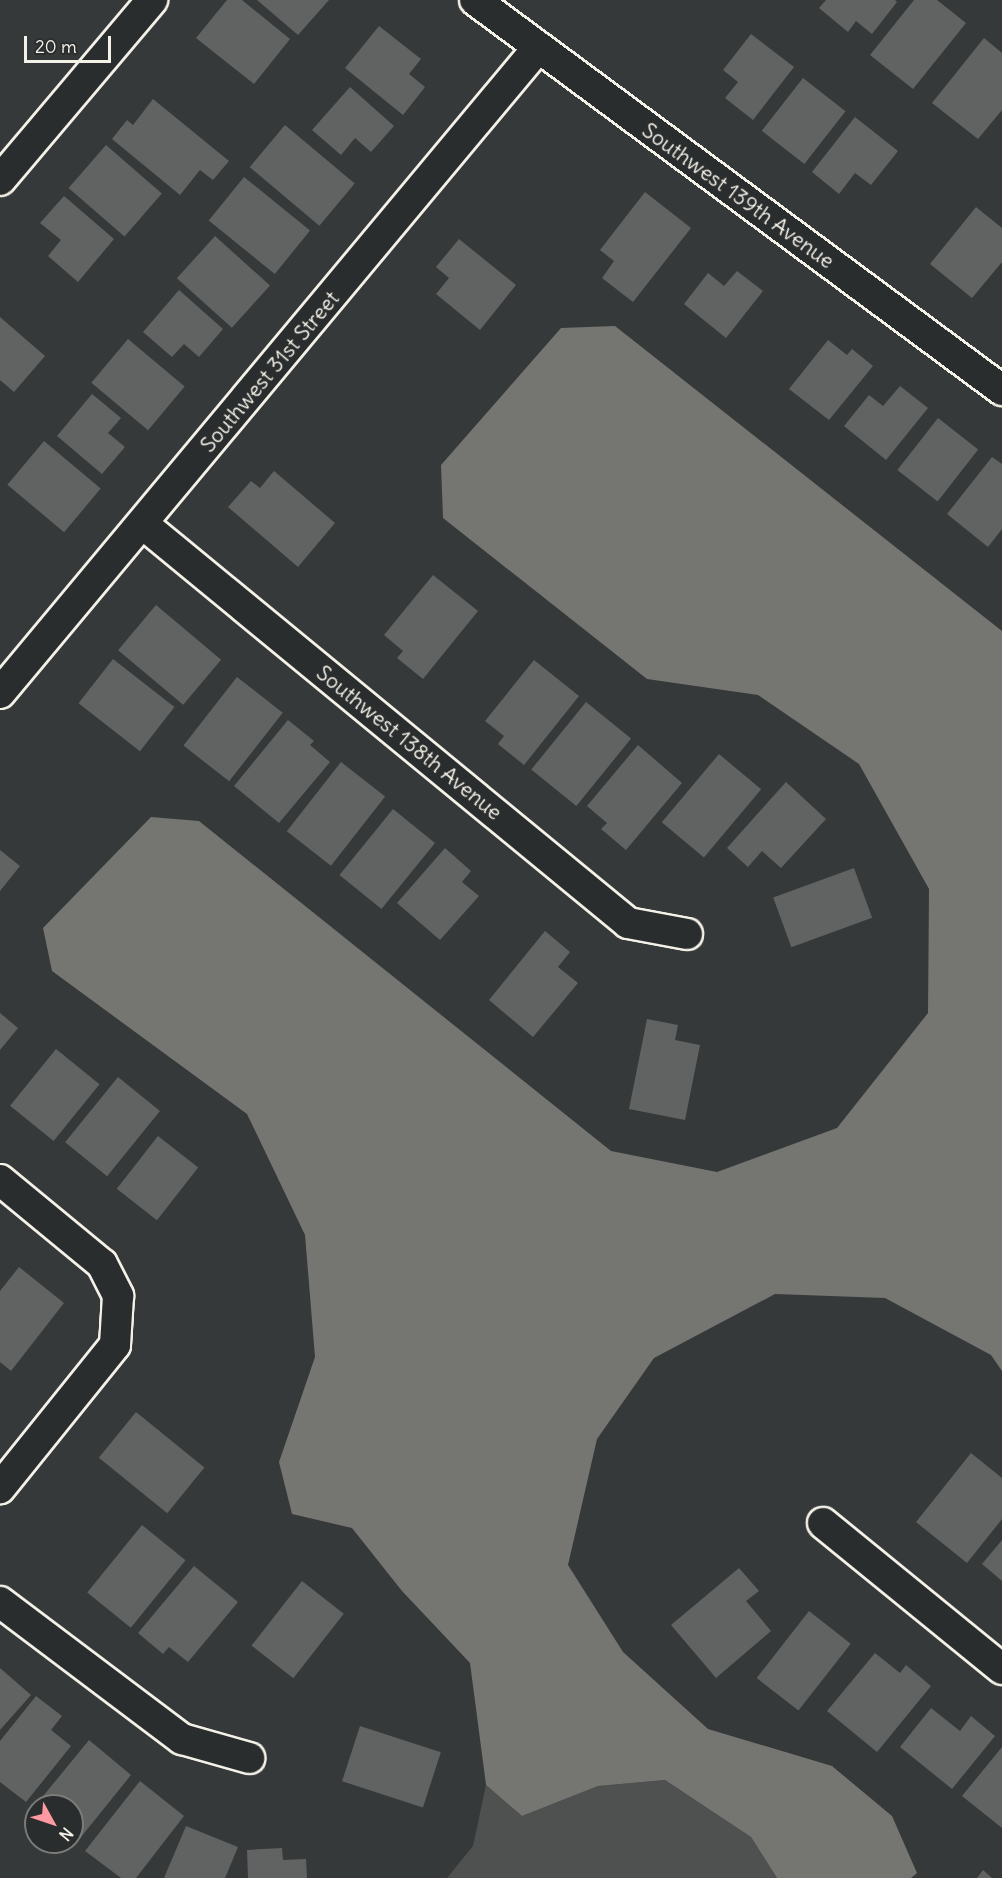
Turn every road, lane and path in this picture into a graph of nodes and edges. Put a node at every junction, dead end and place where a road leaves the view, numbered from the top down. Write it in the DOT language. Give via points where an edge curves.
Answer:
graph roads {
  1 [pos="152,0"];
  2 [pos="475,0"];
  3 [pos="537,49"];
  4 [pos="0,180"];
  5 [pos="1002,390"];
  6 [pos="143,524"];
  7 [pos="0,693"];
  8 [pos="687,934"];
  9 [pos="0,1180"];
  10 [pos="0,1488"];
  11 [pos="823,1523"];
  12 [pos="0,1602"];
  13 [pos="1002,1669"];
  14 [pos="249,1758"];
  1 -- 4 [label="street"];
  2 -- 3 [label="street, Southwest 139th Avenue"];
  3 -- 5 [label="street, Southwest 139th Avenue"];
  3 -- 6 [label="street, Southwest 31st Street"];
  6 -- 7 [label="street, Southwest 31st Street"];
  6 -- 8 [label="street, Southwest 138th Avenue" via="628,923"];
  9 -- 10 [label="street" via="102,1263 118,1296 115,1345"];
  11 -- 13 [label="street"];
  12 -- 14 [label="street" via="182,1739"];
}
